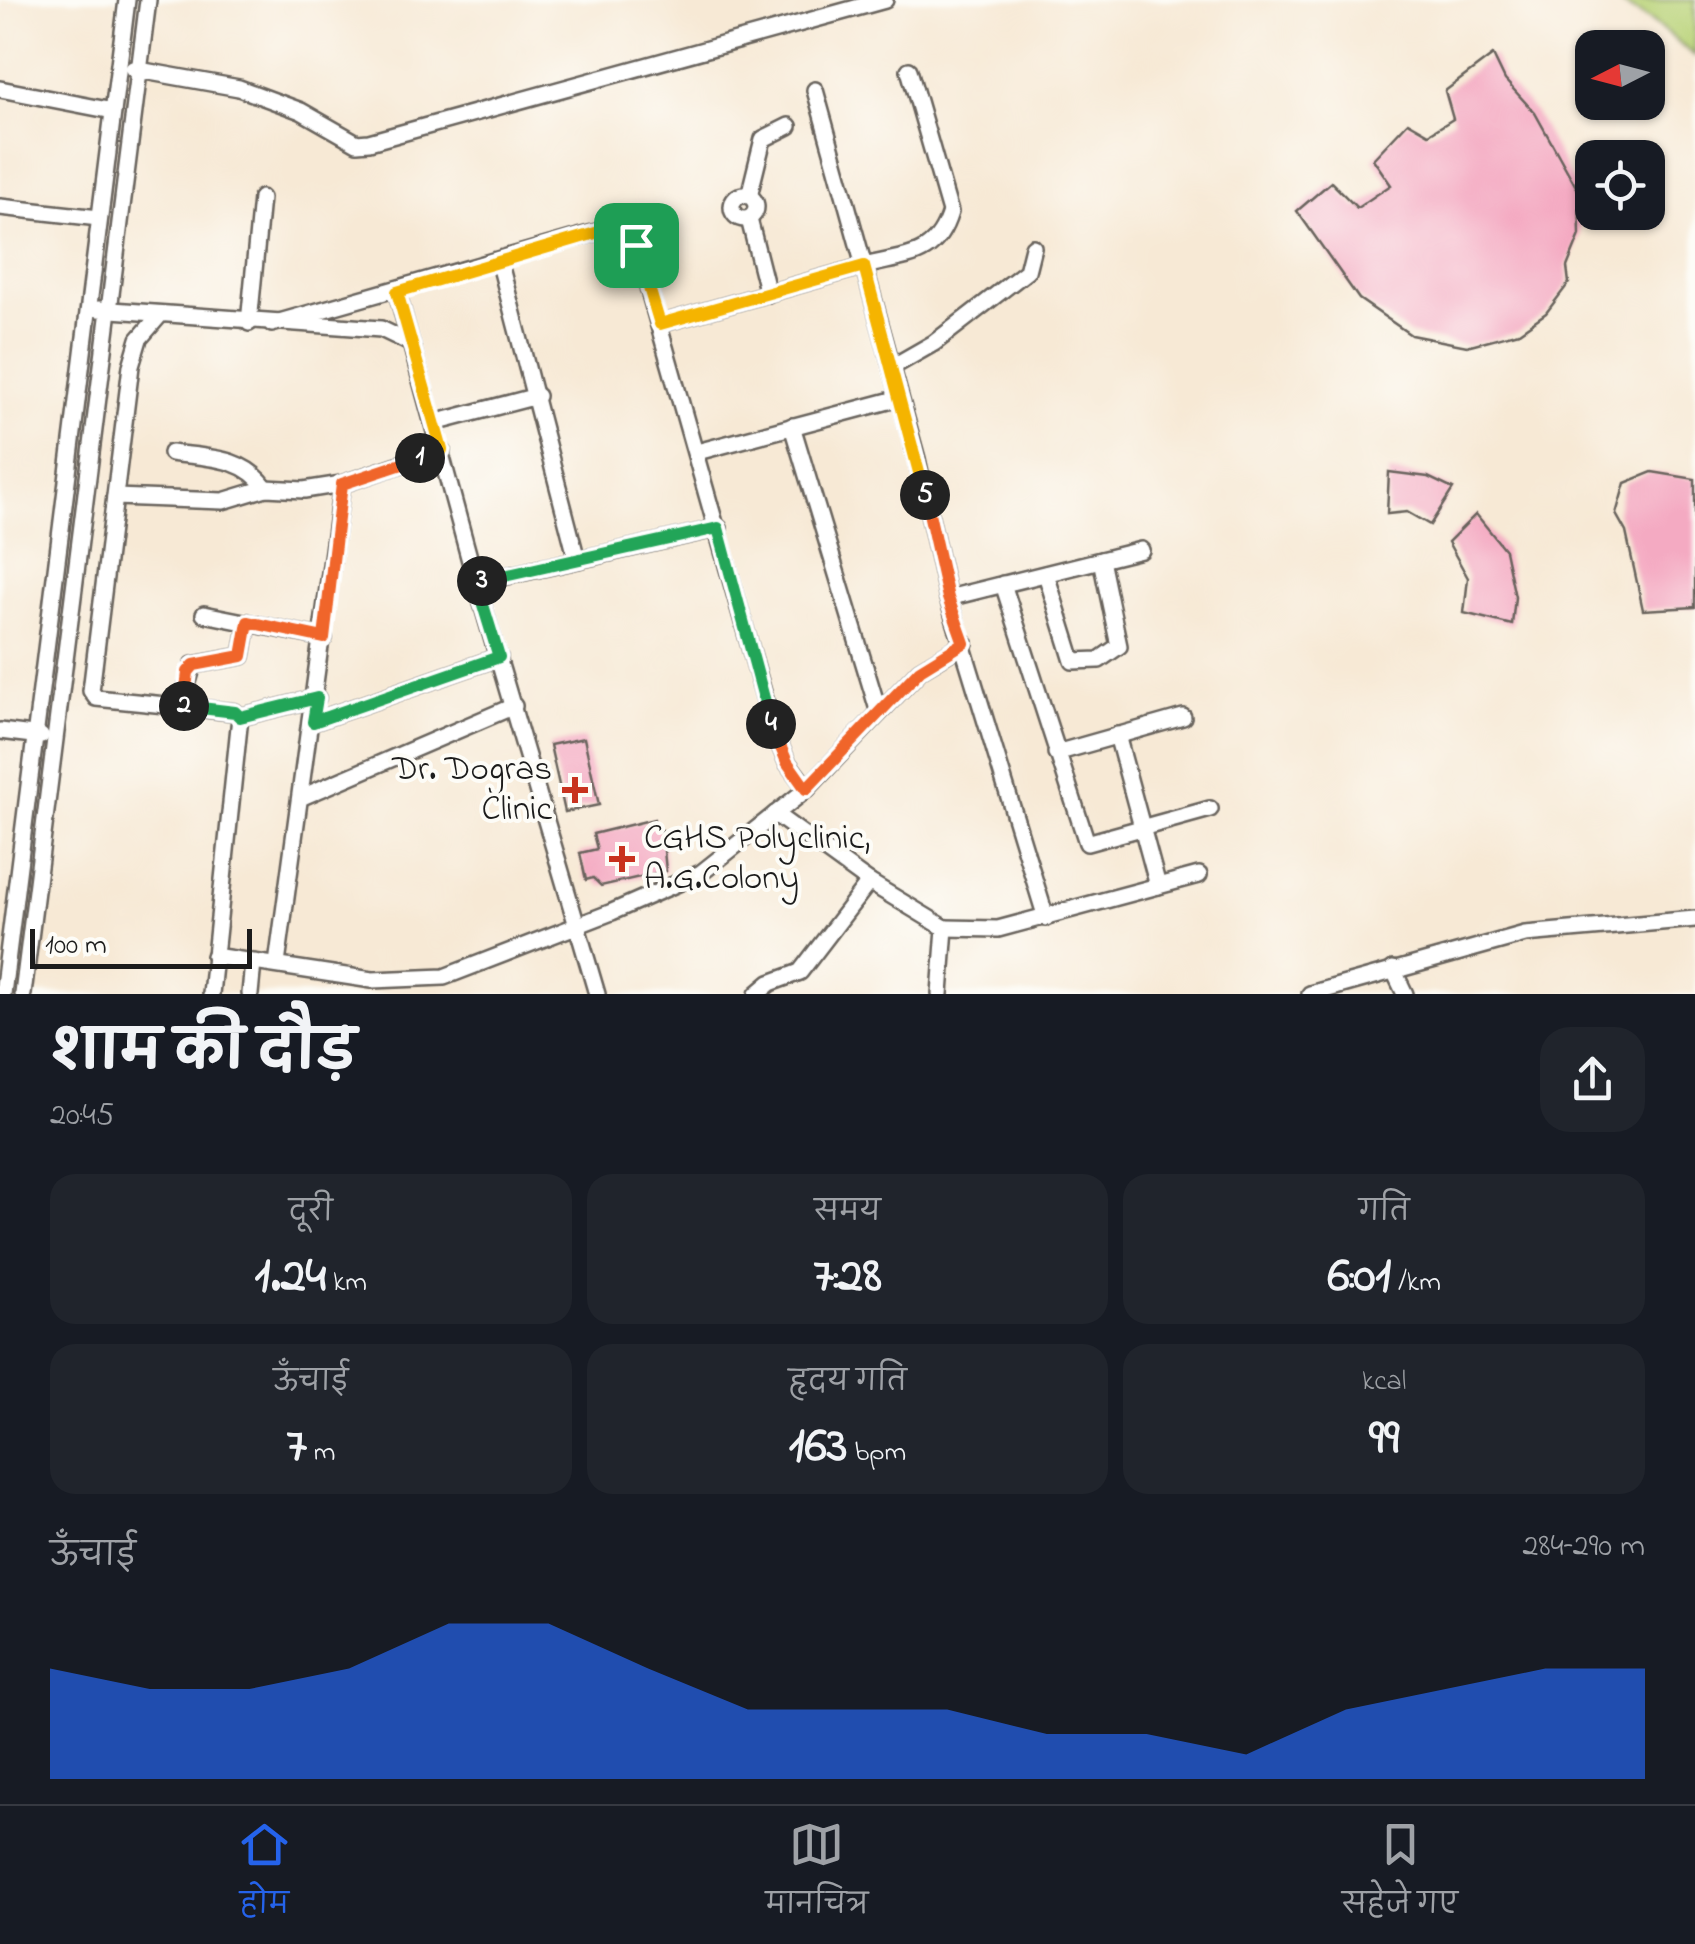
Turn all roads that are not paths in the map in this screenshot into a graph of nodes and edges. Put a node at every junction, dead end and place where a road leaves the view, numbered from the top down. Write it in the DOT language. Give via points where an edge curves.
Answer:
graph roads {
  1 [pos="126,0"];
  2 [pos="148,0"];
  3 [pos="885,0"];
  4 [pos="119,67"];
  5 [pos="140,70"];
  6 [pos="908,70"];
  7 [pos="0,89"];
  8 [pos="814,90"];
  9 [pos="114,111"];
  10 [pos="789,126"];
  11 [pos="261,198"];
  12 [pos="0,208"];
  13 [pos="99,218"];
  14 [pos="1032,247"];
  15 [pos="500,260"];
  16 [pos="864,266"];
  17 [pos="397,292"];
  18 [pos="768,294"];
  19 [pos="372,299"];
  20 [pos="88,307"];
  21 [pos="107,310"];
  22 [pos="159,316"];
  23 [pos="249,323"];
  24 [pos="272,324"];
  25 [pos="660,324"];
  26 [pos="381,329"];
  27 [pos="410,343"];
  28 [pos="892,366"];
  29 [pos="537,396"];
  30 [pos="900,398"];
  31 [pos="434,422"];
  32 [pos="792,426"];
  33 [pos="442,450"];
  34 [pos="697,452"];
  35 [pos="171,453"];
  36 [pos="342,484"];
  37 [pos="266,488"];
  38 [pos="114,497"];
  39 [pos="718,528"];
  40 [pos="1141,550"];
  41 [pos="577,560"];
  42 [pos="1101,560"];
  43 [pos="1046,574"];
  44 [pos="476,582"];
  45 [pos="1002,584"];
  46 [pos="948,598"];
  47 [pos="204,614"];
  48 [pos="248,622"];
  49 [pos="324,638"];
  50 [pos="964,643"];
  51 [pos="499,657"];
  52 [pos="317,698"];
  53 [pos="181,706"];
  54 [pos="514,706"];
  55 [pos="879,713"];
  56 [pos="240,717"];
  57 [pos="1183,717"];
  58 [pos="313,722"];
  59 [pos="0,731"];
  60 [pos="1117,735"];
  61 [pos="32,736"];
  62 [pos="54,736"];
  63 [pos="1056,753"];
  64 [pos="806,789"];
  65 [pos="302,797"];
  66 [pos="1210,809"];
  67 [pos="774,814"];
  68 [pos="1144,827"];
  69 [pos="1198,875"];
  70 [pos="869,882"];
  71 [pos="1158,886"];
  72 [pos="1046,918"];
  73 [pos="1695,919"];
  74 [pos="578,925"];
  75 [pos="946,928"];
  76 [pos="214,956"];
  77 [pos="254,963"];
  78 [pos="277,964"];
  79 [pos="1393,969"];
  80 [pos="794,976"];
  81 [pos="2,994"];
  82 [pos="22,994"];
  83 [pos="211,994"];
  84 [pos="250,994"];
  85 [pos="597,994"];
  86 [pos="756,994"];
  87 [pos="801,994"];
  88 [pos="940,994"];
  89 [pos="1310,994"];
  90 [pos="1405,994"];
  1 -- 4 [label="street"];
  2 -- 5 [label="street"];
  3 -- 5 [label="street" via="369,142 343,137 301,111 239,88"];
  4 -- 5 [label="street"];
  4 -- 9 [label="street"];
  5 -- 21 [label="street"];
  6 -- 16 [label="street" via="950,212 932,248"];
  7 -- 9 [label="street"];
  8 -- 16 [label="street"];
  9 -- 13 [label="street"];
  10 -- 18 [label="street" via="763,139 750,196 756,206 749,219"];
  11 -- 23 [label="street"];
  12 -- 13 [label="street"];
  13 -- 20 [label="street"];
  14 -- 28 [label="street" via="1027,272 934,344"];
  15 -- 17 [label="street"];
  15 -- 25 [label="street" via="620,228 636,245"];
  15 -- 29 [label="street"];
  16 -- 18 [label="street"];
  16 -- 28 [label="street"];
  17 -- 19 [label="street"];
  17 -- 27 [label="street"];
  18 -- 25 [label="street"];
  19 -- 24 [label="street"];
  19 -- 26 [label="street"];
  20 -- 21 [label="street"];
  20 -- 61 [label="street"];
  21 -- 22 [label="street"];
  21 -- 62 [label="street"];
  22 -- 23 [label="street"];
  22 -- 38 [label="street" via="138,339 131,366"];
  23 -- 24 [label="street"];
  24 -- 26 [label="street"];
  25 -- 34 [label="street"];
  26 -- 27 [label="street"];
  27 -- 31 [label="street"];
  28 -- 30 [label="street"];
  29 -- 31 [label="street"];
  29 -- 41 [label="street"];
  30 -- 32 [label="street"];
  30 -- 46 [label="street"];
  31 -- 33 [label="street"];
  32 -- 34 [label="street"];
  32 -- 55 [label="street"];
  33 -- 36 [label="street"];
  33 -- 44 [label="street"];
  34 -- 39 [label="street"];
  35 -- 37 [label="street" via="241,464"];
  36 -- 37 [label="street"];
  36 -- 49 [label="street"];
  37 -- 38 [label="street" via="223,501"];
  38 -- 53 [label="street" via="92,691 96,698"];
  39 -- 41 [label="street"];
  39 -- 64 [label="street" via="774,731"];
  40 -- 42 [label="street"];
  41 -- 44 [label="street"];
  42 -- 43 [label="street"];
  42 -- 43 [label="street" via="1118,646 1099,660 1073,661"];
  43 -- 45 [label="street"];
  44 -- 51 [label="street"];
  45 -- 46 [label="street"];
  45 -- 63 [label="street"];
  46 -- 50 [label="street"];
  47 -- 48 [label="street"];
  48 -- 49 [label="street"];
  48 -- 53 [label="street" via="242,656 194,665"];
  49 -- 52 [label="street"];
  50 -- 55 [label="street" via="920,670"];
  50 -- 72 [label="street"];
  51 -- 54 [label="street"];
  51 -- 58 [label="street"];
  52 -- 56 [label="street"];
  52 -- 58 [label="street"];
  53 -- 56 [label="street"];
  54 -- 65 [label="street"];
  54 -- 74 [label="street"];
  55 -- 64 [label="street"];
  56 -- 76 [label="street"];
  57 -- 60 [label="street"];
  58 -- 65 [label="street"];
  59 -- 61 [label="street"];
  60 -- 63 [label="street"];
  60 -- 68 [label="street"];
  61 -- 62 [label="street"];
  61 -- 81 [label="street"];
  62 -- 82 [label="street"];
  63 -- 68 [label="street" via="1087,843"];
  64 -- 67 [label="street"];
  65 -- 78 [label="street"];
  66 -- 68 [label="street"];
  67 -- 70 [label="street"];
  67 -- 74 [label="street" via="701,873"];
  68 -- 71 [label="street"];
  69 -- 71 [label="street"];
  70 -- 75 [label="street"];
  70 -- 80 [label="street"];
  71 -- 72 [label="street"];
  72 -- 75 [label="street" via="974,932"];
  73 -- 79 [label="street" via="1525,934"];
  74 -- 78 [label="street" via="444,977 372,980"];
  74 -- 85 [label="street"];
  75 -- 88 [label="street"];
  76 -- 77 [label="street"];
  76 -- 83 [label="street"];
  77 -- 78 [label="street"];
  77 -- 84 [label="street"];
  79 -- 89 [label="street"];
  79 -- 90 [label="street"];
  80 -- 86 [label="street"];
  80 -- 87 [label="street"];
}
